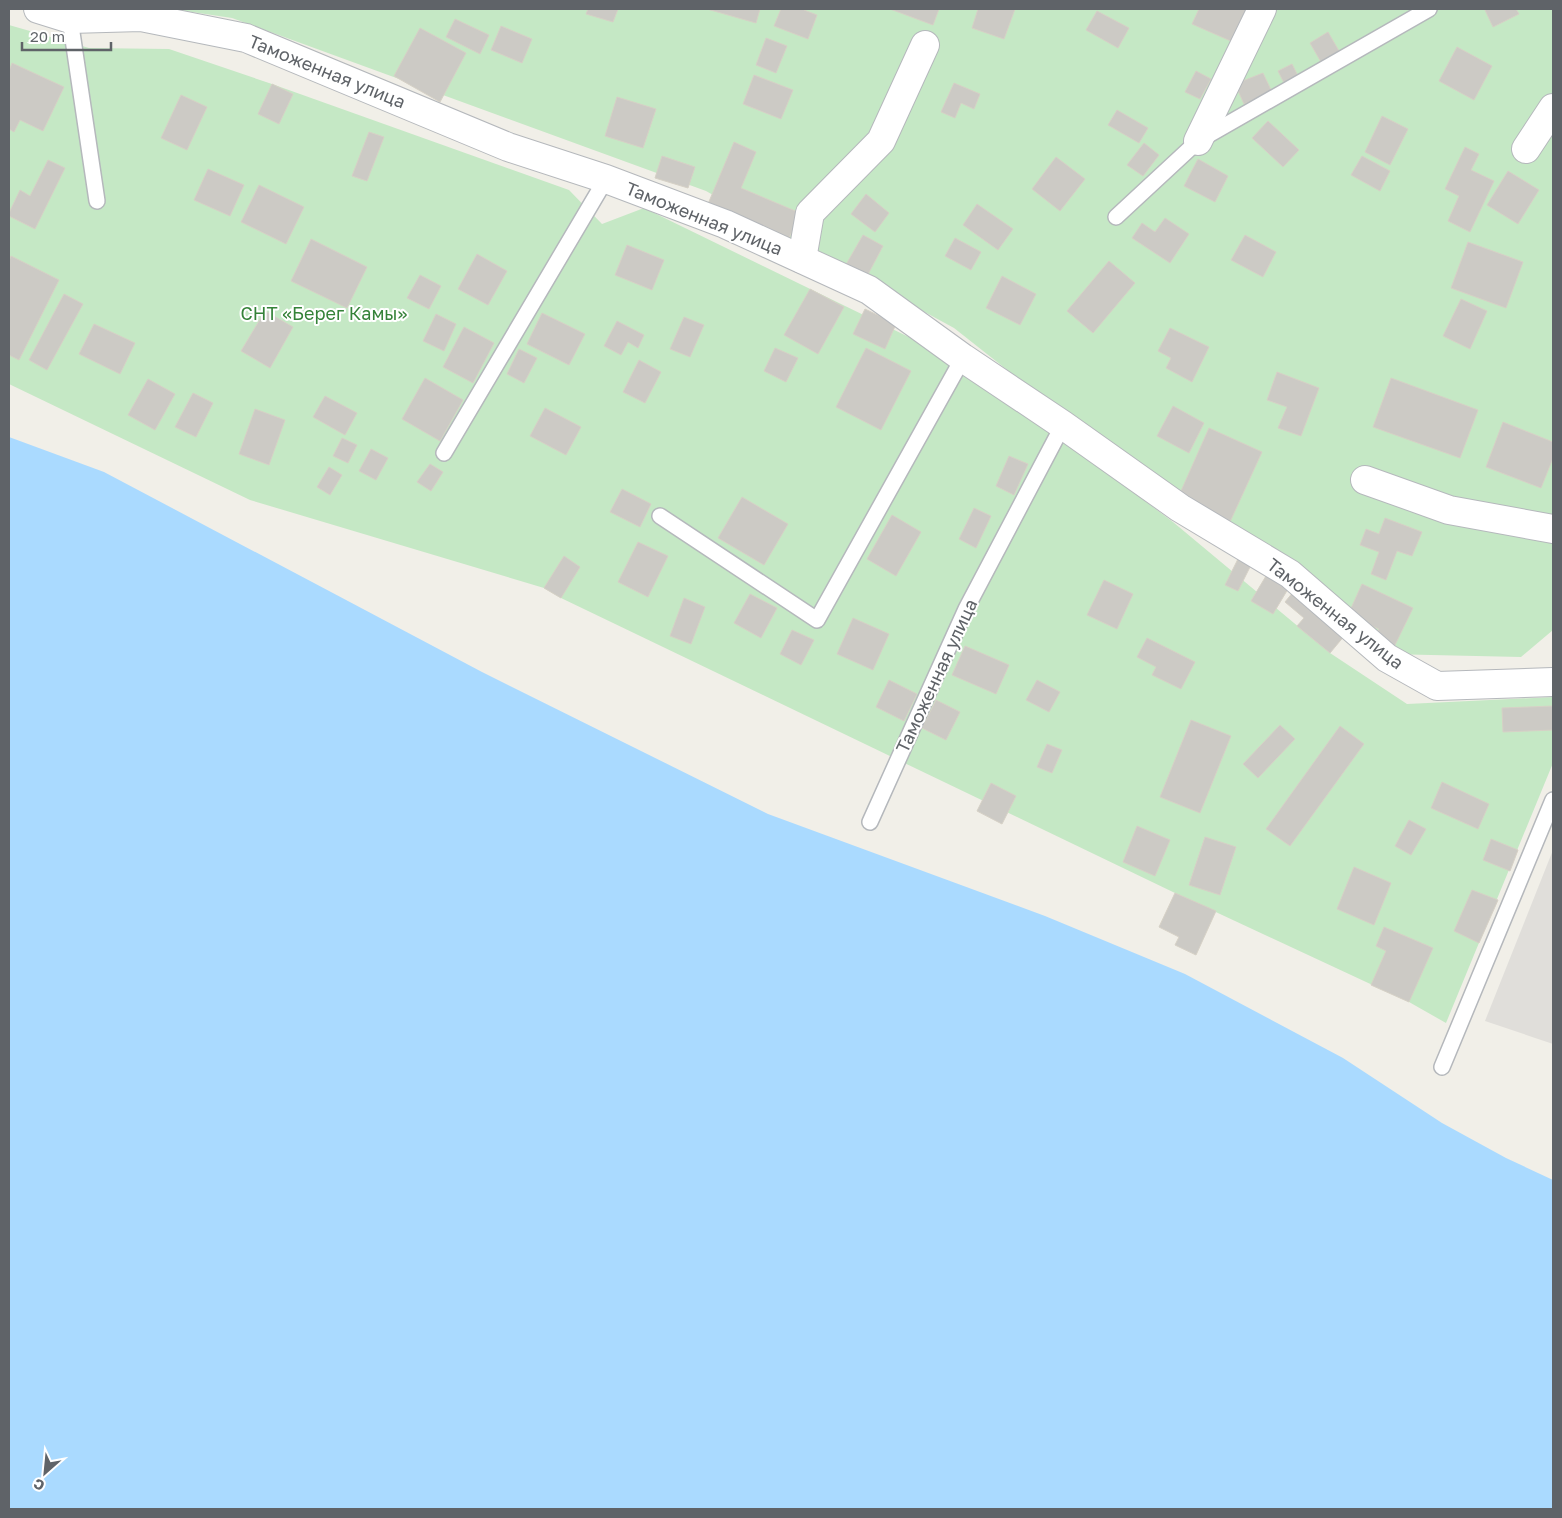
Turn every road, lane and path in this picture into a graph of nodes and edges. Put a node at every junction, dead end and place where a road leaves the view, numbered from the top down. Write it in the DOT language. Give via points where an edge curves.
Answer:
graph roads {
  1 [pos="38,9"];
  2 [pos="1262,9"];
  3 [pos="1429,9"];
  4 [pos="70,19"];
  5 [pos="925,45"];
  6 [pos="1553,108"];
  7 [pos="1198,141"];
  8 [pos="1526,149"];
  9 [pos="606,179"];
  10 [pos="97,201"];
  11 [pos="1116,217"];
  12 [pos="802,259"];
  13 [pos="964,358"];
  14 [pos="1063,425"];
  15 [pos="444,453"];
  16 [pos="1365,480"];
  17 [pos="660,516"];
  18 [pos="1553,529"];
  19 [pos="1553,682"];
  20 [pos="1553,800"];
  21 [pos="870,822"];
  22 [pos="1442,1067"];
  1 -- 4 [label="street, Таможенная улица"];
  2 -- 7 [label="street"];
  3 -- 7 [label="lane"];
  4 -- 9 [label="street, Таможенная улица" via="141,17 246,38 508,147"];
  4 -- 10 [label="lane"];
  5 -- 12 [label="street, Таможенная улица" via="881,141 810,213"];
  6 -- 8 [label="street"];
  7 -- 11 [label="lane"];
  9 -- 12 [label="street, Таможенная улица" via="725,224"];
  9 -- 15 [label="lane, Таможенная улица"];
  12 -- 13 [label="street, Таможенная улица" via="868,290"];
  13 -- 14 [label="street, Таможенная улица"];
  13 -- 17 [label="lane" via="817,620"];
  14 -- 19 [label="street, Таможенная улица" via="1180,508 1290,574 1387,658 1437,686"];
  14 -- 21 [label="lane, Таможенная улица" via="966,609"];
  16 -- 18 [label="street" via="1449,510"];
  20 -- 22 [label="lane"];
}
